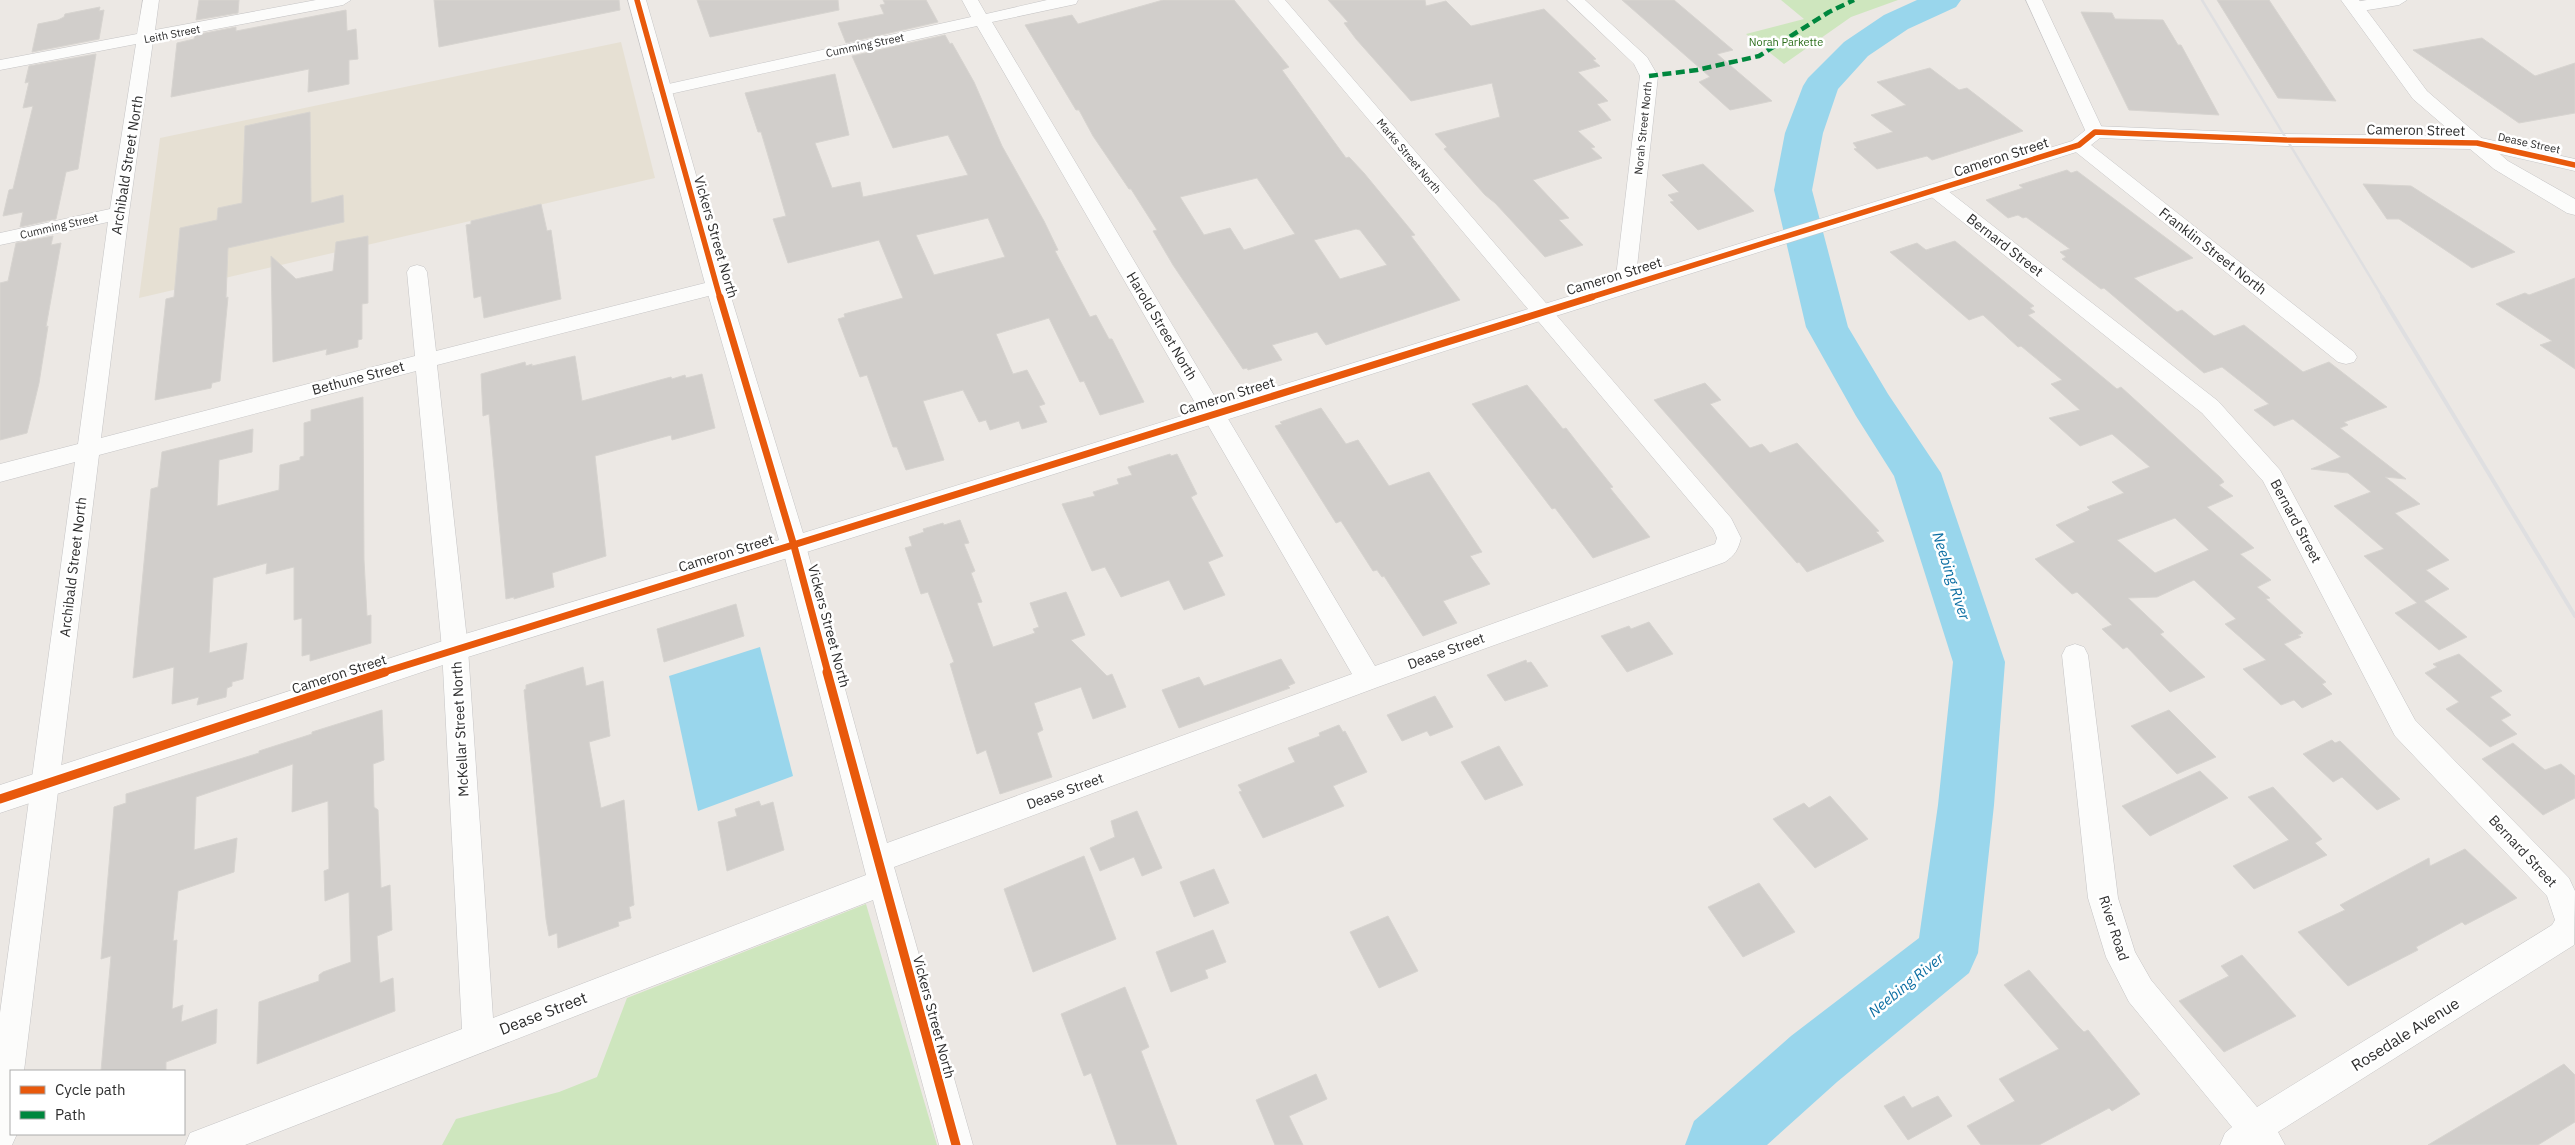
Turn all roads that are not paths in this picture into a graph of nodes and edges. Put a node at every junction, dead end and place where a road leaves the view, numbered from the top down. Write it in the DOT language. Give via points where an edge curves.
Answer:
graph roads {
  1 [pos="151,0"];
  2 [pos="343,0"];
  3 [pos="637,0"];
  4 [pos="970,0"];
  5 [pos="1070,0"];
  6 [pos="1276,0"];
  7 [pos="1575,0"];
  8 [pos="2034,0"];
  9 [pos="2399,0"];
  10 [pos="2352,3"];
  11 [pos="981,20"];
  12 [pos="146,39"];
  13 [pos="0,65"];
  14 [pos="661,90"];
  15 [pos="2087,138"];
  16 [pos="2477,143"];
  17 [pos="2575,165"];
  18 [pos="1936,191"];
  19 [pos="2575,208"];
  20 [pos="119,213"];
  21 [pos="0,239"];
  22 [pos="417,272"];
  23 [pos="1625,285"];
  24 [pos="717,287"];
  25 [pos="1541,311"];
  26 [pos="2346,357"];
  27 [pos="424,361"];
  28 [pos="1214,414"];
  29 [pos="88,450"];
  30 [pos="0,473"];
  31 [pos="794,546"];
  32 [pos="455,649"];
  33 [pos="2076,655"];
  34 [pos="1369,679"];
  35 [pos="45,785"];
  36 [pos="0,799"];
  37 [pos="880,871"];
  38 [pos="2571,922"];
  39 [pos="478,1038"];
  40 [pos="0,1134"];
  41 [pos="2253,1139"];
  42 [pos="202,1145"];
  43 [pos="956,1145"];
  1 -- 12 [label="street, Archibald Street North"];
  2 -- 12 [label="street, Leith Street"];
  3 -- 14 [label="street, Vickers Street North"];
  4 -- 11 [label="street, Harold Street North"];
  5 -- 11 [label="street, Cumming Street"];
  6 -- 25 [label="street, Marks Street North"];
  7 -- 23 [label="street, Norah Street North" via="1641,61 1649,76"];
  8 -- 15 [label="street, Franklin Street North"];
  9 -- 10 [label="street"];
  10 -- 16 [label="street" via="2420,95"];
  11 -- 14 [label="street, Cumming Street"];
  11 -- 28 [label="street, Harold Street North"];
  12 -- 13 [label="street, Leith Street"];
  12 -- 20 [label="street, Archibald Street North"];
  14 -- 24 [label="street, Vickers Street North"];
  15 -- 16 [label="street, Cameron Street"];
  15 -- 18 [label="street, Cameron Street"];
  15 -- 26 [label="street, Franklin Street North"];
  16 -- 17 [label="street, Dease Street"];
  16 -- 19 [label="street" via="2501,165"];
  18 -- 23 [label="street, Cameron Street"];
  18 -- 38 [label="street, Bernard Street" via="2210,407 2272,476 2405,728 2559,888"];
  20 -- 21 [label="street, Cumming Street"];
  20 -- 29 [label="street, Archibald Street North"];
  22 -- 27 [label="street, McKellar Street North"];
  23 -- 25 [label="street, Cameron Street"];
  24 -- 27 [label="street, Bethune Street"];
  24 -- 31 [label="street, Vickers Street North"];
  25 -- 28 [label="street, Cameron Street"];
  25 -- 34 [label="street, Dease Street" via="1722,524 1729,538 1726,549 1716,556"];
  27 -- 29 [label="street, Bethune Street"];
  27 -- 32 [label="street, McKellar Street North"];
  28 -- 31 [label="street, Cameron Street"];
  28 -- 34 [label="street, Harold Street North"];
  29 -- 30 [label="street, Bethune Street"];
  29 -- 35 [label="street, Archibald Street North"];
  31 -- 32 [label="street, Cameron Street"];
  31 -- 37 [label="street, Vickers Street North"];
  32 -- 35 [label="street, Cameron Street"];
  32 -- 39 [label="street, McKellar Street North"];
  33 -- 41 [label="street, River Road" via="2103,898 2121,957 2140,990"];
  34 -- 37 [label="street, Dease Street"];
  35 -- 36 [label="street, Cameron Street"];
  35 -- 40 [label="street, Archibald Street North"];
  37 -- 39 [label="street, Dease Street"];
  37 -- 43 [label="street, Vickers Street North"];
  38 -- 41 [label="street, Rosedale Avenue" via="2563,935"];
  39 -- 42 [label="street, Dease Street"];
}
